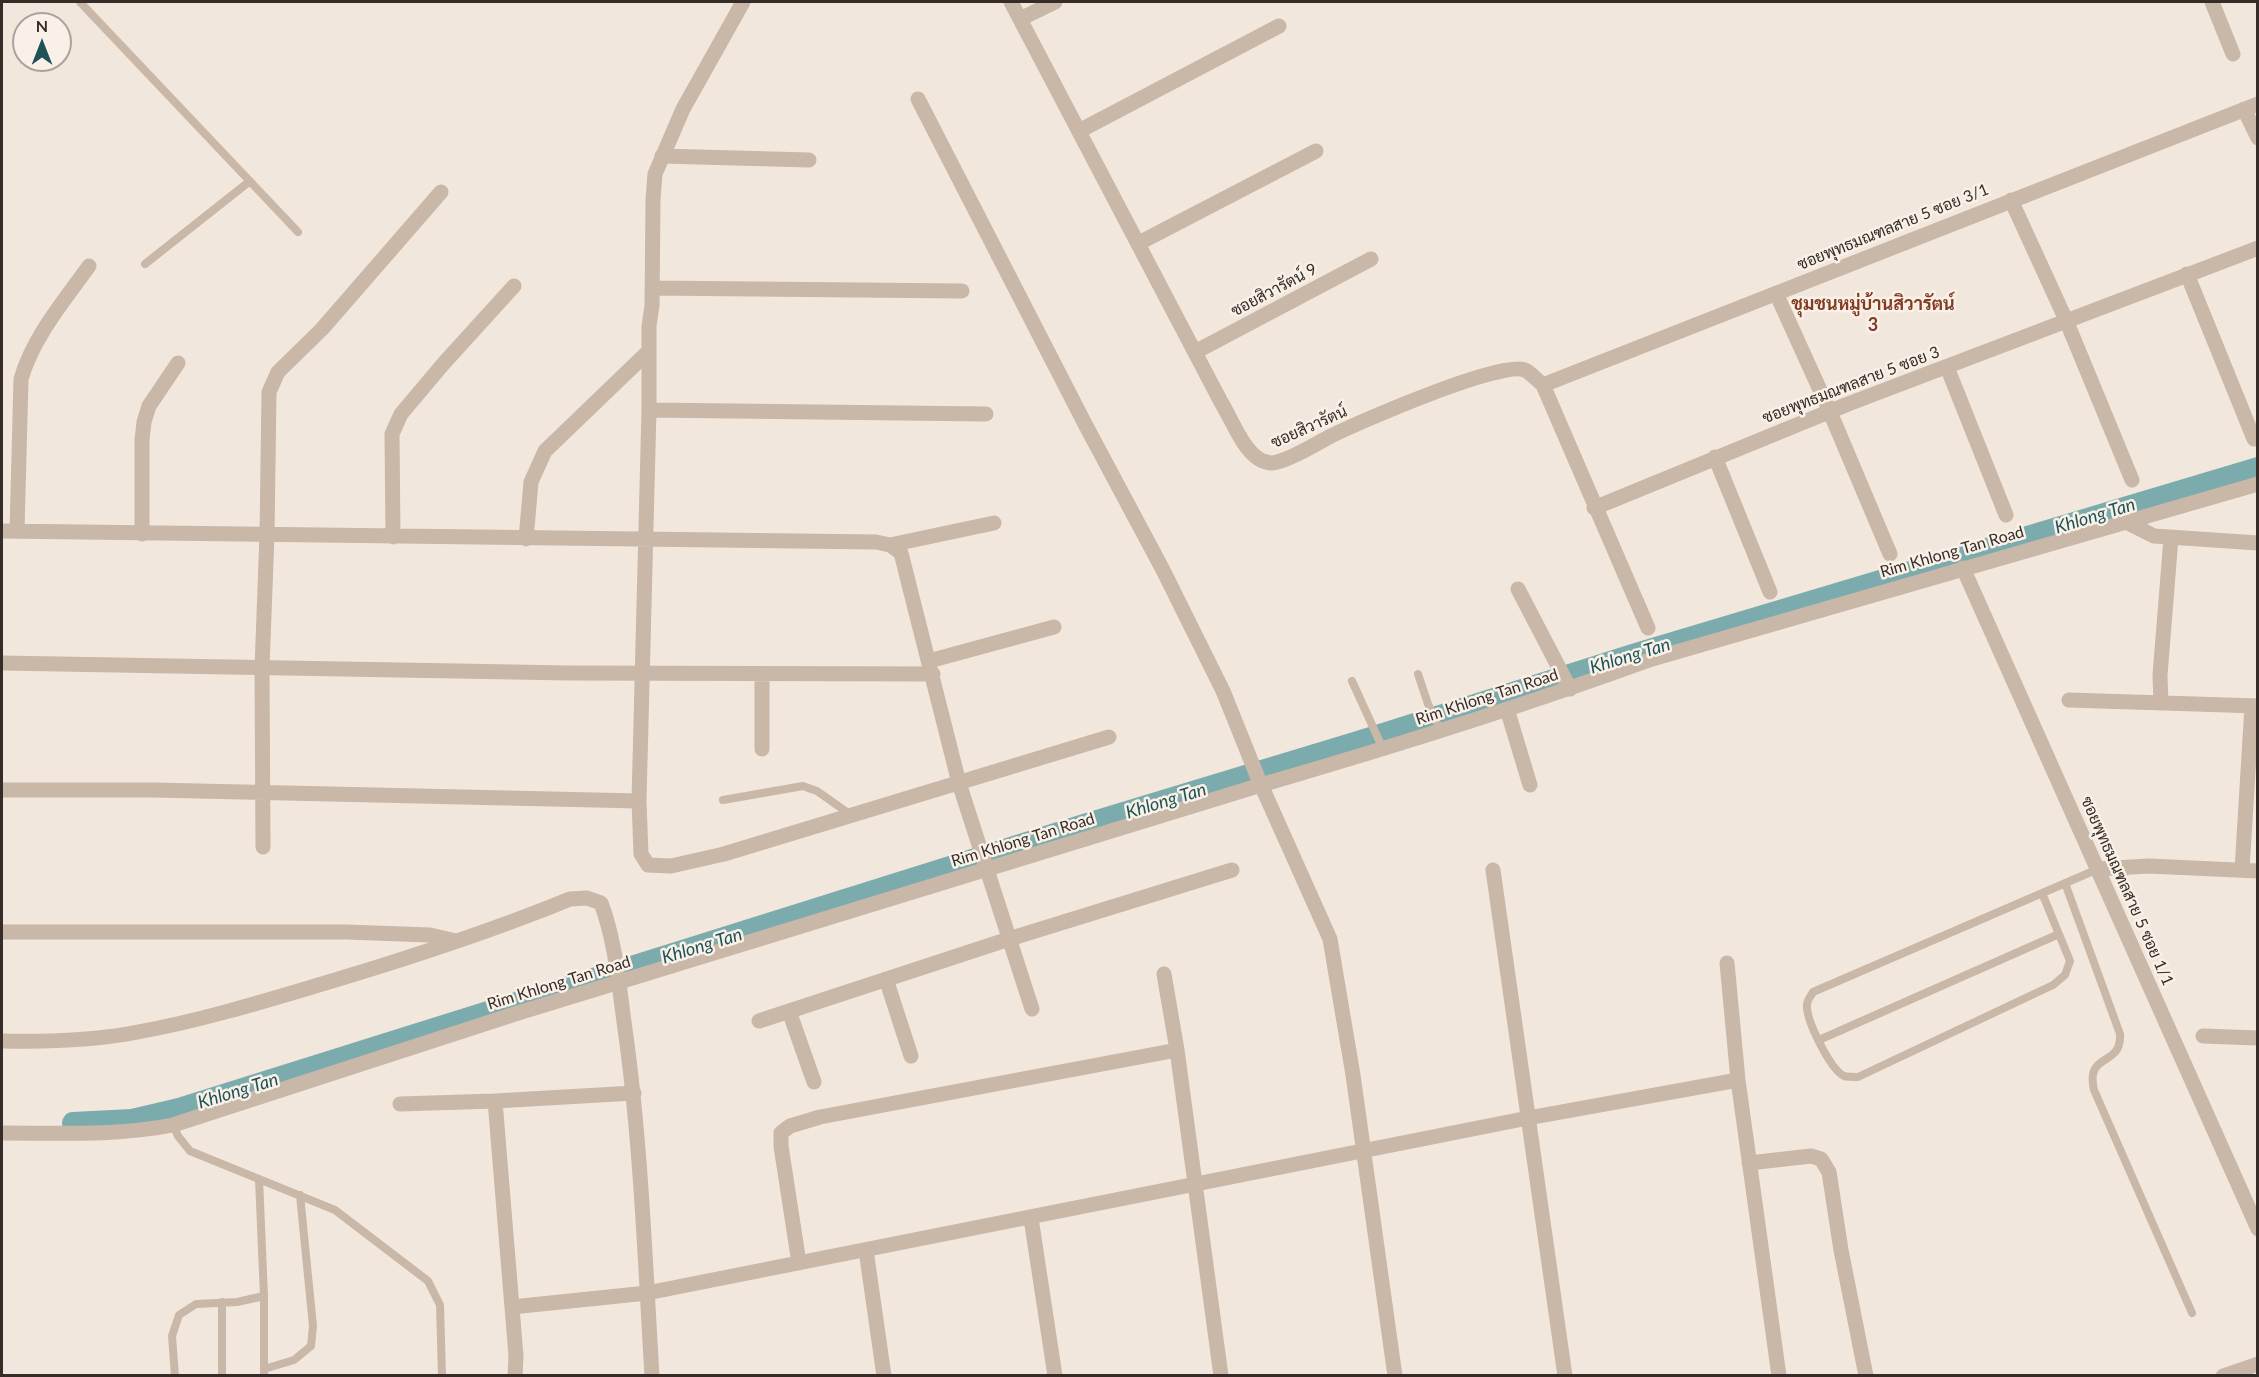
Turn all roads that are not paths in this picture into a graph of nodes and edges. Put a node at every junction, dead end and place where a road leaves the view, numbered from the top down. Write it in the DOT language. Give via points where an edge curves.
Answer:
graph roads {
  1 [pos="80,2"];
  2 [pos="742,2"];
  3 [pos="1011,2"];
  4 [pos="1054,2"];
  5 [pos="2212,2"];
  6 [pos="1020,19"];
  7 [pos="1279,26"];
  8 [pos="2233,54"];
  9 [pos="918,99"];
  10 [pos="2251,107"];
  11 [pos="1079,131"];
  12 [pos="2258,138"];
  13 [pos="1316,151"];
  14 [pos="662,156"];
  15 [pos="808,160"];
  16 [pos="250,181"];
  17 [pos="441,192"];
  18 [pos="2011,200"];
  19 [pos="298,232"];
  20 [pos="1139,243"];
  21 [pos="2258,248"];
  22 [pos="1371,259"];
  23 [pos="145,264"];
  24 [pos="89,266"];
  25 [pos="2187,274"];
  26 [pos="514,286"];
  27 [pos="652,288"];
  28 [pos="962,291"];
  29 [pos="1776,293"];
  30 [pos="2066,320"];
  31 [pos="649,351"];
  32 [pos="1195,352"];
  33 [pos="178,363"];
  34 [pos="1947,367"];
  35 [pos="1543,385"];
  36 [pos="649,410"];
  37 [pos="1830,412"];
  38 [pos="986,414"];
  39 [pos="2254,439"];
  40 [pos="1715,457"];
  41 [pos="2132,480"];
  42 [pos="2258,484"];
  43 [pos="1594,508"];
  44 [pos="2006,515"];
  45 [pos="2124,521"];
  46 [pos="994,523"];
  47 [pos="2,531"];
  48 [pos="17,531"];
  49 [pos="142,534"];
  50 [pos="267,536"];
  51 [pos="393,537"];
  52 [pos="2171,537"];
  53 [pos="526,538"];
  54 [pos="646,540"];
  55 [pos="2258,543"];
  56 [pos="890,545"];
  57 [pos="1890,554"];
  58 [pos="1963,568"];
  59 [pos="1518,589"];
  60 [pos="1770,592"];
  61 [pos="1054,627"];
  62 [pos="1648,628"];
  63 [pos="2,663"];
  64 [pos="262,668"];
  65 [pos="931,668"];
  66 [pos="642,673"];
  67 [pos="762,674"];
  68 [pos="1418,674"];
  69 [pos="1352,681"];
  70 [pos="1568,685"];
  71 [pos="2069,700"];
  72 [pos="2161,703"];
  73 [pos="2255,706"];
  74 [pos="1507,710"];
  75 [pos="1439,727"];
  76 [pos="1109,737"];
  77 [pos="1382,745"];
  78 [pos="762,749"];
  79 [pos="1259,782"];
  80 [pos="959,783"];
  81 [pos="1530,785"];
  82 [pos="2,790"];
  83 [pos="261,793"];
  84 [pos="723,800"];
  85 [pos="639,801"];
  86 [pos="851,815"];
  87 [pos="263,847"];
  88 [pos="985,868"];
  89 [pos="2098,869"];
  90 [pos="1232,870"];
  91 [pos="1493,870"];
  92 [pos="2250,871"];
  93 [pos="2065,884"];
  94 [pos="2042,894"];
  95 [pos="2,932"];
  96 [pos="2059,934"];
  97 [pos="1010,939"];
  98 [pos="456,941"];
  99 [pos="1726,963"];
  100 [pos="1164,974"];
  101 [pos="618,979"];
  102 [pos="886,980"];
  103 [pos="1032,1009"];
  104 [pos="789,1011"];
  105 [pos="759,1021"];
  106 [pos="2203,1036"];
  107 [pos="2258,1038"];
  108 [pos="1819,1040"];
  109 [pos="2,1041"];
  110 [pos="1177,1050"];
  111 [pos="911,1056"];
  112 [pos="1738,1080"];
  113 [pos="814,1082"];
  114 [pos="634,1093"];
  115 [pos="495,1101"];
  116 [pos="399,1104"];
  117 [pos="1528,1118"];
  118 [pos="173,1125"];
  119 [pos="2,1133"];
  120 [pos="1364,1152"];
  121 [pos="1749,1163"];
  122 [pos="259,1179"];
  123 [pos="1195,1185"];
  124 [pos="300,1195"];
  125 [pos="1031,1218"];
  126 [pos="2258,1229"];
  127 [pos="866,1250"];
  128 [pos="799,1263"];
  129 [pos="647,1293"];
  130 [pos="264,1296"];
  131 [pos="222,1302"];
  132 [pos="512,1307"];
  133 [pos="2192,1313"];
  134 [pos="2258,1364"];
  135 [pos="264,1372"];
  136 [pos="175,1376"];
  137 [pos="222,1376"];
  138 [pos="442,1376"];
  139 [pos="515,1376"];
  140 [pos="652,1376"];
  141 [pos="884,1376"];
  142 [pos="1055,1376"];
  143 [pos="1221,1376"];
  144 [pos="1395,1376"];
  145 [pos="1565,1376"];
  146 [pos="1779,1376"];
  147 [pos="1866,1376"];
  148 [pos="2223,1376"];
  1 -- 16 [label="lane"];
  2 -- 14 [label="street"];
  3 -- 6 [label="street, ซอยสิวารัตน์"];
  4 -- 6 [label="street"];
  5 -- 8 [label="street"];
  6 -- 11 [label="street, ซอยสิวารัตน์"];
  7 -- 11 [label="street"];
  9 -- 79 [label="street" via="1163,570 1223,691"];
  10 -- 12 [label="street"];
  10 -- 18 [label="street, ซอยพุทธมณฑลสาย 5 ซอย 3/1"];
  11 -- 20 [label="street, ซอยสิวารัตน์"];
  13 -- 20 [label="street"];
  14 -- 15 [label="street"];
  14 -- 27 [label="street" via="655,174 653,199"];
  16 -- 19 [label="lane"];
  16 -- 23 [label="lane"];
  17 -- 50 [label="street" via="322,328 278,372 269,392"];
  18 -- 29 [label="street, ซอยพุทธมณฑลสาย 5 ซอย 3/1"];
  18 -- 30 [label="street"];
  20 -- 32 [label="street, ซอยสิวารัตน์"];
  21 -- 25 [label="street, ซอยพุทธมณฑลสาย 5 ซอย 3"];
  22 -- 32 [label="street, ซอยสิวารัตน์ 9"];
  24 -- 48 [label="street" via="25,363 19,400"];
  25 -- 30 [label="street, ซอยพุทธมณฑลสาย 5 ซอย 3"];
  25 -- 39 [label="street"];
  26 -- 51 [label="street" via="401,414 392,434"];
  27 -- 28 [label="street"];
  27 -- 31 [label="street"];
  29 -- 35 [label="street, ซอยพุทธมณฑลสาย 5 ซอย 3/1"];
  29 -- 37 [label="street"];
  30 -- 34 [label="street, ซอยพุทธมณฑลสาย 5 ซอย 3"];
  30 -- 41 [label="street"];
  31 -- 36 [label="street"];
  31 -- 53 [label="street" via="545,451 531,482"];
  32 -- 35 [label="street, ซอยสิวารัตน์" via="1247,446 1260,460 1272,463 1494,372 1525,370"];
  33 -- 49 [label="street" via="149,406 144,422"];
  34 -- 37 [label="street, ซอยพุทธมณฑลสาย 5 ซอย 3"];
  34 -- 44 [label="street"];
  35 -- 43 [label="street"];
  36 -- 38 [label="street"];
  36 -- 54 [label="street"];
  37 -- 40 [label="street, ซอยพุทธมณฑลสาย 5 ซอย 3"];
  37 -- 57 [label="street"];
  40 -- 43 [label="street, ซอยพุทธมณฑลสาย 5 ซอย 3"];
  40 -- 60 [label="street"];
  42 -- 45 [label="street, Rim Khlong Tan Road"];
  43 -- 62 [label="street"];
  45 -- 52 [label="street" via="2154,536"];
  45 -- 58 [label="street, Rim Khlong Tan Road"];
  46 -- 56 [label="street"];
  47 -- 48 [label="street"];
  48 -- 49 [label="street"];
  49 -- 50 [label="street"];
  50 -- 51 [label="street"];
  50 -- 64 [label="street"];
  51 -- 53 [label="street"];
  52 -- 55 [label="street"];
  52 -- 72 [label="street"];
  53 -- 54 [label="street"];
  54 -- 56 [label="street"];
  54 -- 66 [label="street"];
  56 -- 65 [label="street" via="901,554"];
  58 -- 70 [label="street, Rim Khlong Tan Road"];
  58 -- 89 [label="street, ซอยพุทธมณฑลสาย 5 ซอย 1/1"];
  59 -- 70 [label="street"];
  61 -- 65 [label="street"];
  63 -- 64 [label="street"];
  64 -- 66 [label="street"];
  64 -- 83 [label="street"];
  65 -- 67 [label="street"];
  65 -- 80 [label="street"];
  66 -- 67 [label="street"];
  66 -- 85 [label="street"];
  67 -- 78 [label="street"];
  68 -- 75 [label="lane"];
  69 -- 77 [label="lane"];
  70 -- 74 [label="street, Rim Khlong Tan Road"];
  71 -- 72 [label="street"];
  72 -- 73 [label="street"];
  73 -- 92 [label="street"];
  74 -- 75 [label="street, Rim Khlong Tan Road"];
  74 -- 81 [label="street"];
  75 -- 77 [label="street, Rim Khlong Tan Road"];
  76 -- 80 [label="street"];
  77 -- 79 [label="street, Rim Khlong Tan Road"];
  79 -- 88 [label="street, Rim Khlong Tan Road"];
  79 -- 120 [label="street" via="1330,939"];
  80 -- 86 [label="street"];
  80 -- 88 [label="street"];
  82 -- 83 [label="street"];
  83 -- 85 [label="street"];
  83 -- 87 [label="street"];
  84 -- 86 [label="lane" via="803,786 817,790"];
  85 -- 86 [label="street" via="641,854 648,865 671,866 724,854"];
  88 -- 97 [label="street"];
  88 -- 101 [label="street, Rim Khlong Tan Road"];
  89 -- 92 [label="street" via="2149,866"];
  89 -- 93 [label="lane"];
  89 -- 126 [label="street, ซอยพุทธมณฑลสาย 5 ซอย 1/1"];
  90 -- 97 [label="street"];
  91 -- 117 [label="street"];
  93 -- 94 [label="lane"];
  93 -- 133 [label="lane" via="2120,1034 2121,1045 2116,1054 2096,1066 2091,1078 2094,1090"];
  94 -- 96 [label="lane"];
  94 -- 108 [label="lane" via="1813,992 1807,1003 1808,1014"];
  95 -- 98 [label="street" via="346,932 430,935"];
  96 -- 108 [label="lane"];
  96 -- 108 [label="lane" via="2070,961 2065,975 2053,985 1858,1077 1845,1077 1835,1069"];
  97 -- 102 [label="street"];
  97 -- 103 [label="street"];
  98 -- 101 [label="street" via="570,899 587,898 601,903"];
  98 -- 109 [label="street" via="269,1000 157,1028 79,1040"];
  99 -- 112 [label="street"];
  100 -- 110 [label="street"];
  101 -- 114 [label="street"];
  101 -- 118 [label="street, Rim Khlong Tan Road"];
  102 -- 104 [label="street"];
  102 -- 111 [label="street"];
  104 -- 105 [label="street"];
  104 -- 113 [label="street"];
  106 -- 107 [label="street"];
  110 -- 123 [label="street"];
  110 -- 128 [label="street" via="820,1117 790,1126 781,1133 781,1146"];
  112 -- 117 [label="street"];
  112 -- 121 [label="street"];
  114 -- 115 [label="street"];
  114 -- 129 [label="street"];
  115 -- 116 [label="street"];
  115 -- 132 [label="street"];
  117 -- 120 [label="street"];
  117 -- 145 [label="street"];
  118 -- 119 [label="street, Rim Khlong Tan Road" via="108,1132"];
  118 -- 122 [label="lane" via="190,1151"];
  120 -- 123 [label="street"];
  120 -- 144 [label="street"];
  121 -- 146 [label="street"];
  121 -- 147 [label="street" via="1810,1155 1821,1159 1829,1172"];
  122 -- 124 [label="lane"];
  122 -- 130 [label="lane"];
  123 -- 125 [label="street"];
  123 -- 143 [label="street"];
  124 -- 135 [label="lane" via="313,1326 311,1346 294,1360"];
  124 -- 138 [label="lane" via="336,1210 428,1281 440,1305"];
  125 -- 127 [label="street"];
  125 -- 142 [label="street"];
  127 -- 128 [label="street"];
  127 -- 141 [label="street"];
  128 -- 129 [label="street"];
  129 -- 132 [label="street"];
  129 -- 140 [label="street"];
  130 -- 131 [label="lane"];
  130 -- 135 [label="lane"];
  131 -- 136 [label="lane" via="196,1304 179,1315 172,1336"];
  131 -- 137 [label="lane"];
  132 -- 139 [label="street"];
  134 -- 148 [label="street"];
}
